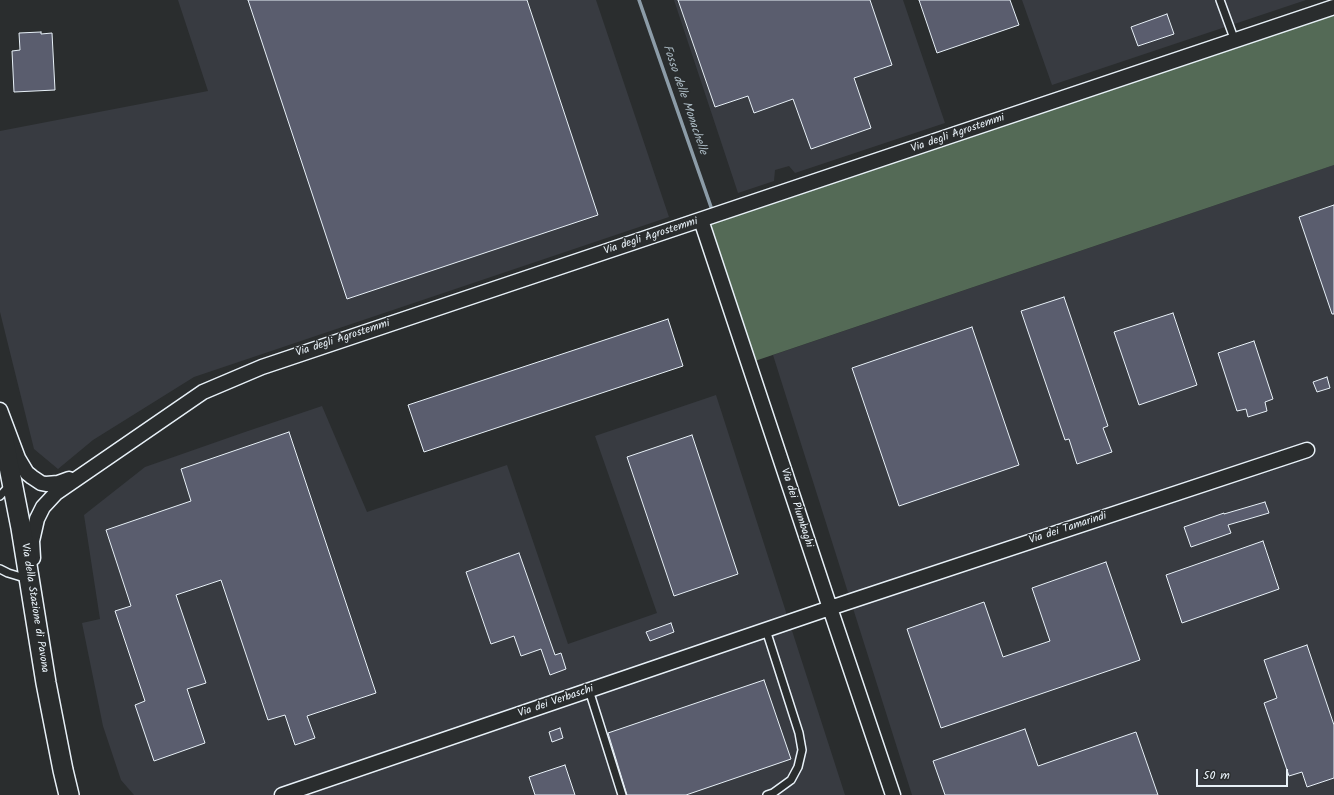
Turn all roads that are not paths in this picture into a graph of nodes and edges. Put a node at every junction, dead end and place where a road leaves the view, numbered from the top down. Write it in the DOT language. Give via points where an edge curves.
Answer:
graph roads {
  1 [pos="1220,0"];
  2 [pos="1334,7"];
  3 [pos="1235,41"];
  4 [pos="701,220"];
  5 [pos="0,410"];
  6 [pos="0,421"];
  7 [pos="1307,450"];
  8 [pos="86,472"];
  9 [pos="12,481"];
  10 [pos="0,496"];
  11 [pos="0,569"];
  12 [pos="29,579"];
  13 [pos="830,608"];
  14 [pos="766,630"];
  15 [pos="37,634"];
  16 [pos="589,690"];
  17 [pos="69,795"];
  18 [pos="282,795"];
  19 [pos="622,795"];
  20 [pos="767,795"];
  21 [pos="893,795"];
  1 -- 3 [label="lane"];
  2 -- 3 [label="street, Via degli Agrostemmi"];
  3 -- 4 [label="street, Via degli Agrostemmi"];
  4 -- 8 [label="street, Via degli Agrostemmi" via="262,367 202,392"];
  4 -- 13 [label="street, Via dei Plumbaghi"];
  5 -- 8 [label="street, Via degli Agrostemmi" via="18,458 27,473 36,480 46,484 58,483"];
  6 -- 9 [label="main road, Via della Stazione di Pavona"];
  7 -- 13 [label="street, Via dei Tamarindi"];
  8 -- 15 [label="street, Via degli Agrostemmi" via="51,497 43,507 35,526 32,548"];
  9 -- 10 [label="lane"];
  9 -- 12 [label="main road, Via della Stazione di Pavona"];
  11 -- 12 [label="lane"];
  12 -- 15 [label="main road, Via della Stazione di Pavona"];
  13 -- 14 [label="street, Via dei Verbaschi"];
  13 -- 21 [label="street, Via dei Plumbaghi"];
  14 -- 16 [label="street, Via dei Verbaschi"];
  14 -- 20 [label="lane" via="800,733 802,750 798,767 791,780"];
  15 -- 17 [label="main road, Via della Stazione di Pavona"];
  16 -- 18 [label="street, Via dei Verbaschi"];
  16 -- 19 [label="lane"];
}
